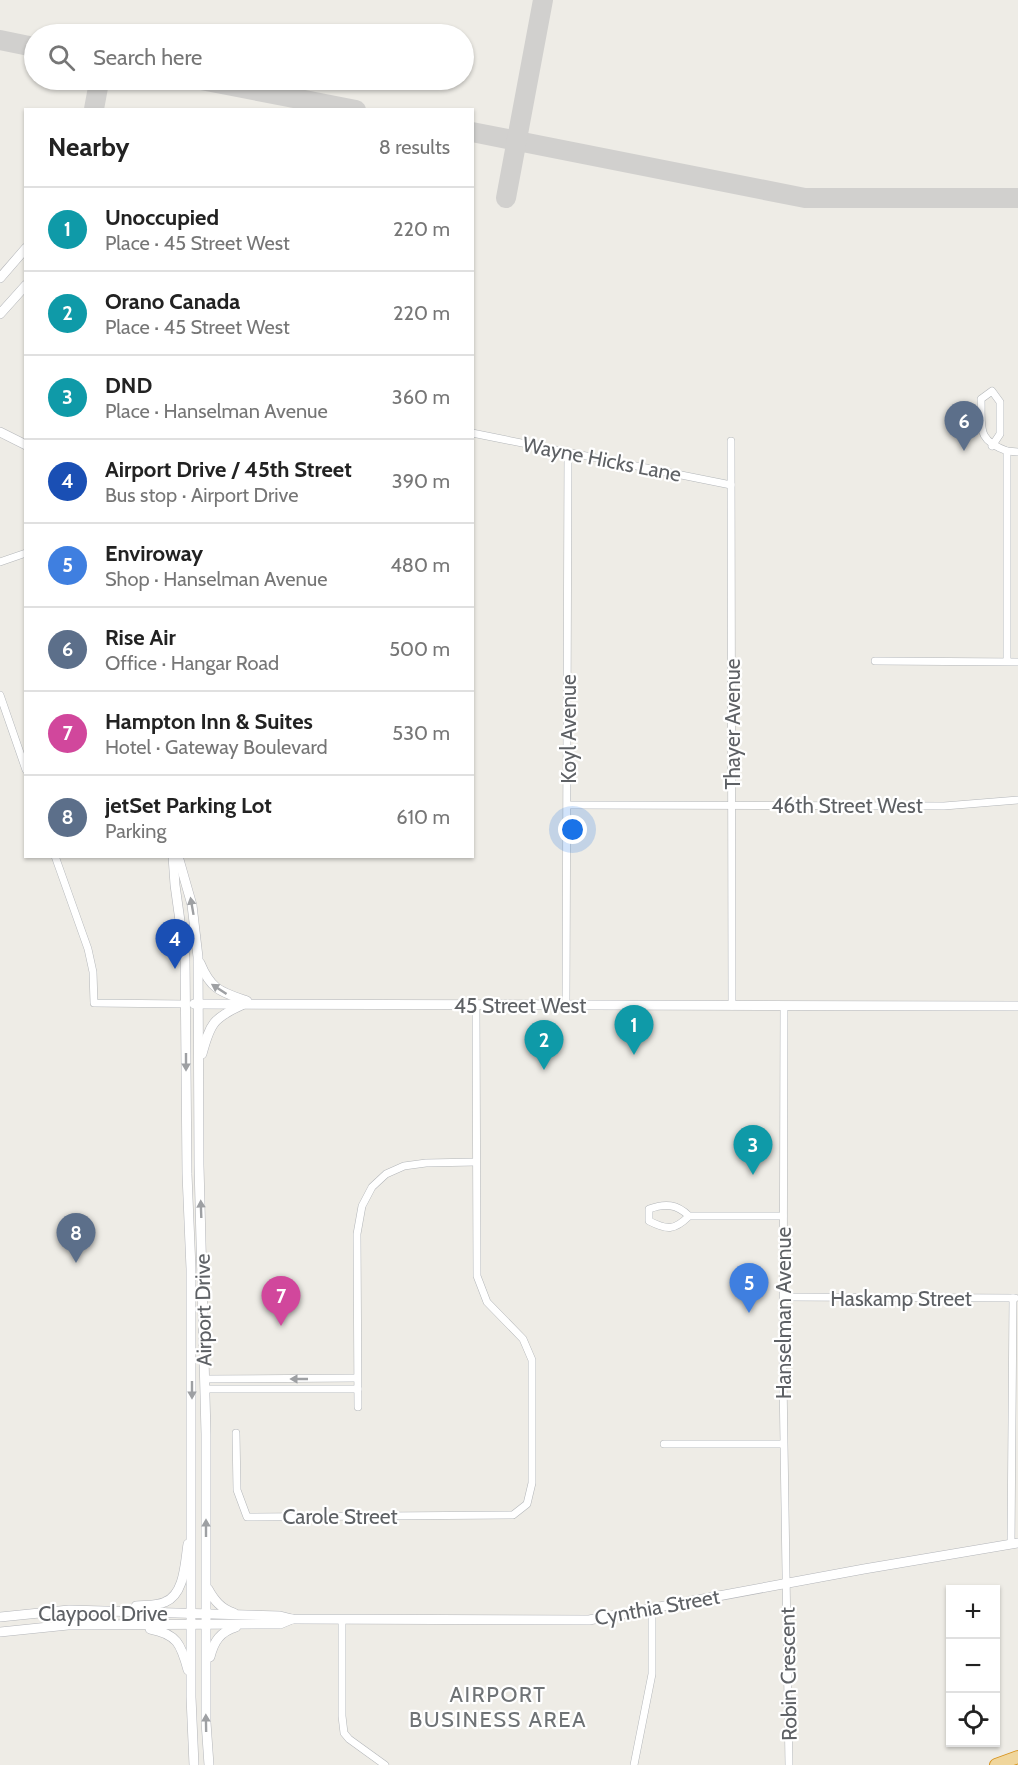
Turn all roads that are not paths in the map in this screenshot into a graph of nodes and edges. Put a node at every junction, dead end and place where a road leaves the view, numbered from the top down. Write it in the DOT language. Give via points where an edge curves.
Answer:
graph roads {
  1 [pos="24,250"];
  2 [pos="0,278"];
  3 [pos="24,287"];
  4 [pos="0,314"];
  5 [pos="0,432"];
  6 [pos="474,433"];
  7 [pos="731,441"];
  8 [pos="24,444"];
  9 [pos="992,446"];
  10 [pos="1007,451"];
  11 [pos="1018,452"];
  12 [pos="568,453"];
  13 [pos="731,485"];
  14 [pos="24,554"];
  15 [pos="0,562"];
  16 [pos="875,661"];
  17 [pos="1007,661"];
  18 [pos="1018,662"];
  19 [pos="0,695"];
  20 [pos="24,764"];
  21 [pos="1018,800"];
  22 [pos="568,805"];
  23 [pos="732,806"];
  24 [pos="56,858"];
  25 [pos="175,858"];
  26 [pos="176,858"];
  27 [pos="198,957"];
  28 [pos="186,1004"];
  29 [pos="198,1004"];
  30 [pos="250,1004"];
  31 [pos="476,1005"];
  32 [pos="566,1005"];
  33 [pos="732,1006"];
  34 [pos="784,1006"];
  35 [pos="1018,1006"];
  36 [pos="198,1065"];
  37 [pos="476,1162"];
  38 [pos="688,1216"];
  39 [pos="783,1216"];
  40 [pos="784,1297"];
  41 [pos="1016,1298"];
  42 [pos="357,1378"];
  43 [pos="205,1384"];
  44 [pos="358,1389"];
  45 [pos="358,1407"];
  46 [pos="236,1433"];
  47 [pos="664,1444"];
  48 [pos="783,1444"];
  49 [pos="193,1518"];
  50 [pos="1014,1544"];
  51 [pos="786,1583"];
  52 [pos="206,1587"];
  53 [pos="652,1609"];
  54 [pos="112,1611"];
  55 [pos="192,1613"];
  56 [pos="207,1613"];
  57 [pos="0,1617"];
  58 [pos="342,1619"];
  59 [pos="247,1620"];
  60 [pos="192,1624"];
  61 [pos="206,1624"];
  62 [pos="120,1625"];
  63 [pos="0,1632"];
  64 [pos="191,1680"];
  65 [pos="206,1680"];
  66 [pos="1018,1757"];
  67 [pos="194,1765"];
  68 [pos="209,1765"];
  69 [pos="384,1765"];
  70 [pos="634,1765"];
  71 [pos="789,1765"];
  72 [pos="996,1765"];
  1 -- 2 [label="main road"];
  3 -- 4 [label="main road"];
  5 -- 8 [label="main road"];
  6 -- 12 [label="street, Wayne Hicks Lane"];
  7 -- 13 [label="street, Thayer Avenue"];
  9 -- 9 [label="street" via="1000,434 1000,402 992,391 981,399 982,435"];
  9 -- 10 [label="street"];
  10 -- 11 [label="street"];
  10 -- 17 [label="street"];
  12 -- 13 [label="street, Wayne Hicks Lane"];
  12 -- 22 [label="street, Koyl Avenue"];
  13 -- 23 [label="street, Thayer Avenue"];
  14 -- 15 [label="street"];
  16 -- 17 [label="street"];
  17 -- 18 [label="street"];
  19 -- 20 [label="street"];
  21 -- 23 [label="street, 46th Street West" via="944,806"];
  22 -- 23 [label="street, 46th Street West"];
  22 -- 32 [label="street, Koyl Avenue"];
  23 -- 33 [label="street, Thayer Avenue"];
  24 -- 28 [label="street, 45 Street West" via="88,949 94,1003"];
  25 -- 28 [label="main road, Airport Drive"];
  27 -- 26 [label="main road, Airport Drive, one-way" via="192,905"];
  27 -- 29 [label="main road, Airport Drive"];
  30 -- 27 [label="main road, one-way" via="214,987"];
  28 -- 29 [label="main road, 45 Street West"];
  28 -- 49 [label="main road, Airport Drive, one-way"];
  29 -- 30 [label="main road, 45 Street West"];
  29 -- 36 [label="main road, Airport Drive"];
  30 -- 31 [label="main road, 45 Street West"];
  30 -- 36 [label="main road" via="221,1015 212,1023"];
  31 -- 32 [label="main road, 45 Street West"];
  31 -- 37 [label="street, Carole Street"];
  32 -- 33 [label="main road, 45 Street West"];
  33 -- 34 [label="main road, 45 Street West"];
  34 -- 35 [label="main road, 45 Street West"];
  34 -- 39 [label="street, Hanselman Avenue"];
  43 -- 36 [label="main road, Airport Drive, one-way"];
  37 -- 42 [label="street" via="404,1166 386,1174 372,1187 362,1206 358,1229"];
  37 -- 46 [label="street, Carole Street" via="479,1285 487,1302 522,1339 532,1360 532,1483 527,1504 513,1515 247,1517 237,1490"];
  38 -- 38 [label="street" via="670,1205 649,1209 648,1216 649,1221 670,1228 679,1226"];
  38 -- 39 [label="street"];
  39 -- 40 [label="street, Hanselman Avenue"];
  40 -- 41 [label="street, Haskamp Street"];
  40 -- 48 [label="street, Hanselman Avenue"];
  41 -- 50 [label="street"];
  42 -- 43 [label="street, one-way"];
  42 -- 44 [label="street"];
  43 -- 44 [label="street"];
  52 -- 43 [label="main road, Airport Drive, one-way"];
  44 -- 45 [label="street"];
  47 -- 48 [label="street"];
  48 -- 51 [label="street, Hanselman Avenue"];
  49 -- 54 [label="main road" via="181,1583 172,1598"];
  49 -- 55 [label="main road, Airport Drive"];
  50 -- 51 [label="main road, Cynthia Street"];
  51 -- 53 [label="main road, Cynthia Street"];
  51 -- 71 [label="street, Robin Crescent"];
  52 -- 56 [label="main road, Airport Drive"];
  52 -- 59 [label="main road" via="226,1611"];
  53 -- 58 [label="main road, Cynthia Street" via="589,1620"];
  53 -- 70 [label="street" via="652,1674"];
  54 -- 55 [label="main road, Claypool Drive"];
  54 -- 57 [label="main road, Claypool Drive" via="69,1610"];
  55 -- 56 [label="main road, Claypool Drive"];
  55 -- 60 [label="main road, Airport Drive"];
  56 -- 59 [label="main road, Cynthia Street"];
  56 -- 61 [label="main road, Airport Drive"];
  58 -- 59 [label="main road, Cynthia Street" via="280,1616"];
  58 -- 69 [label="street" via="344,1733"];
  59 -- 61 [label="main road, Cynthia Street"];
  59 -- 65 [label="main road" via="217,1638"];
  60 -- 61 [label="main road, Claypool Drive"];
  60 -- 62 [label="main road, Claypool Drive"];
  60 -- 64 [label="main road, Airport Drive"];
  61 -- 65 [label="main road, Airport Drive"];
  62 -- 63 [label="main road, Claypool Drive"];
  62 -- 64 [label="main road" via="158,1630 176,1639"];
  64 -- 67 [label="main road, Airport Drive"];
  68 -- 65 [label="main road, Airport Drive, one-way"];
  66 -- 72 [label="highway"];
}
